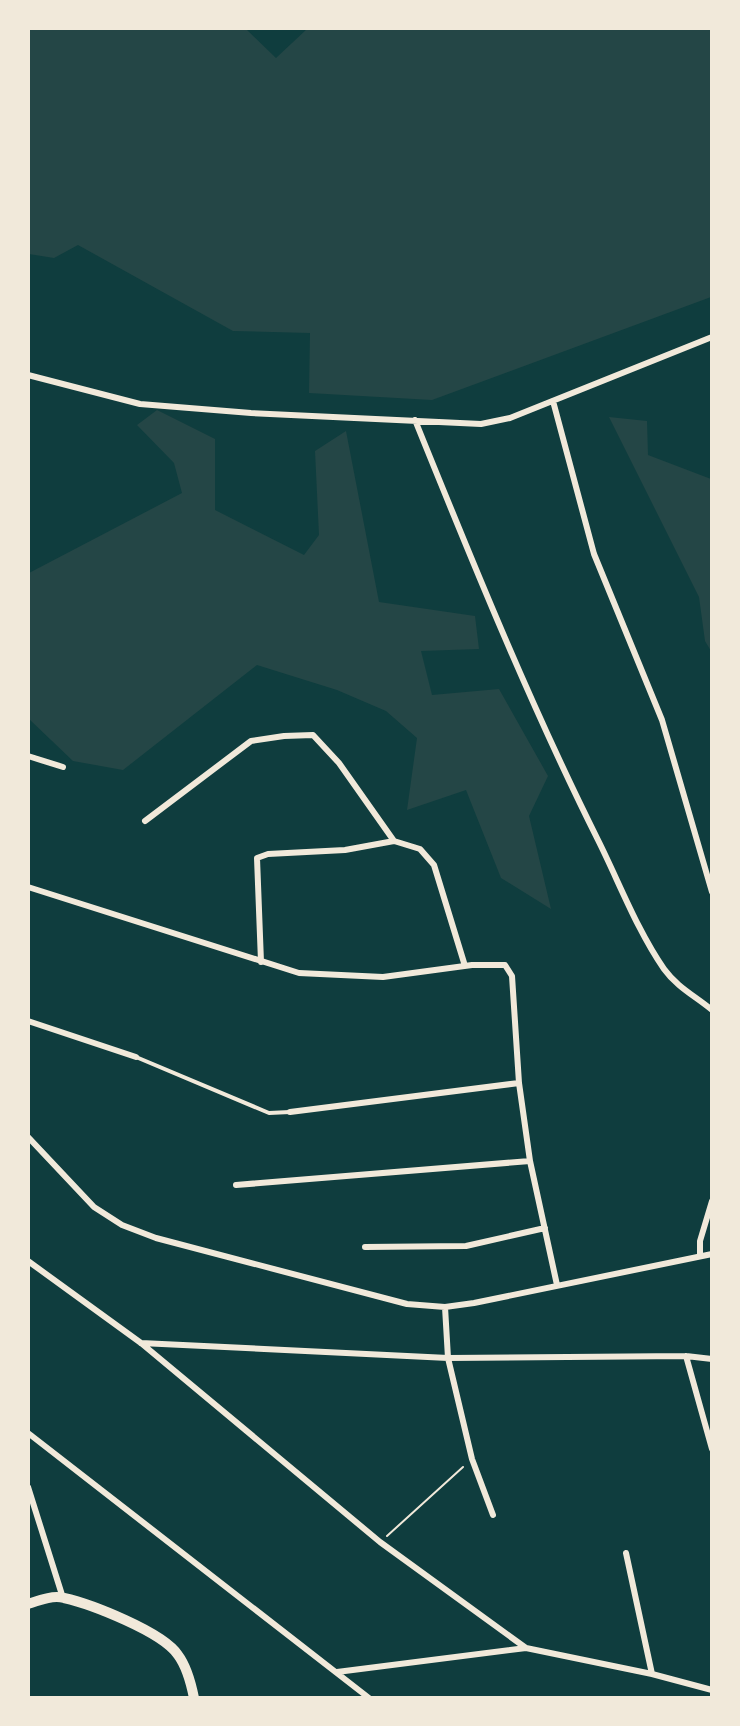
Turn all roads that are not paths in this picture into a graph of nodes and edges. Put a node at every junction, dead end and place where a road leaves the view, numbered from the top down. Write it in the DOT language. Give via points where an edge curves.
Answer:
graph roads {
  1 [pos="711,337"];
  2 [pos="28,375"];
  3 [pos="553,401"];
  4 [pos="415,420"];
  5 [pos="28,756"];
  6 [pos="63,767"];
  7 [pos="145,821"];
  8 [pos="394,841"];
  9 [pos="28,887"];
  10 [pos="711,892"];
  11 [pos="261,962"];
  12 [pos="465,966"];
  13 [pos="710,1007"];
  14 [pos="28,1021"];
  15 [pos="136,1057"];
  16 [pos="519,1083"];
  17 [pos="290,1112"];
  18 [pos="28,1137"];
  19 [pos="530,1161"];
  20 [pos="236,1185"];
  21 [pos="711,1201"];
  22 [pos="545,1228"];
  23 [pos="365,1246"];
  24 [pos="711,1254"];
  25 [pos="700,1256"];
  26 [pos="28,1261"];
  27 [pos="557,1285"];
  28 [pos="445,1307"];
  29 [pos="141,1343"];
  30 [pos="686,1356"];
  31 [pos="448,1358"];
  32 [pos="711,1359"];
  33 [pos="28,1433"];
  34 [pos="711,1449"];
  35 [pos="28,1487"];
  36 [pos="493,1515"];
  37 [pos="626,1552"];
  38 [pos="63,1598"];
  39 [pos="28,1604"];
  40 [pos="526,1648"];
  41 [pos="337,1672"];
  42 [pos="652,1674"];
  43 [pos="711,1690"];
  44 [pos="194,1698"];
  45 [pos="369,1698"];
  1 -- 3 [label="street"];
  2 -- 4 [label="street" via="140,404"];
  3 -- 4 [label="street" via="510,418 481,424"];
  3 -- 10 [label="street" via="594,554 662,720"];
  4 -- 13 [label="street" via="581,806 663,968 675,983"];
  5 -- 6 [label="street"];
  7 -- 8 [label="street" via="251,741 313,735 339,763"];
  8 -- 11 [label="street" via="257,858"];
  8 -- 12 [label="street" via="420,849 434,865"];
  9 -- 11 [label="street"];
  11 -- 12 [label="street" via="299,973 383,977"];
  12 -- 16 [label="street" via="500,964 509,968"];
  14 -- 15 [label="street"];
  15 -- 17 [label="lane" via="269,1113"];
  16 -- 17 [label="street"];
  16 -- 19 [label="street"];
  18 -- 28 [label="street" via="94,1208 122,1225 156,1238 360,1293 406,1304"];
  19 -- 20 [label="street"];
  19 -- 22 [label="street"];
  21 -- 25 [label="street"];
  22 -- 23 [label="street" via="466,1246"];
  22 -- 27 [label="street"];
  24 -- 25 [label="street"];
  25 -- 27 [label="street"];
  26 -- 29 [label="street"];
  27 -- 28 [label="street"];
  28 -- 31 [label="street"];
  29 -- 31 [label="street"];
  29 -- 40 [label="street" via="380,1542"];
  30 -- 31 [label="street"];
  30 -- 32 [label="street"];
  30 -- 34 [label="street"];
  31 -- 36 [label="street" via="472,1459"];
  33 -- 41 [label="street"];
  35 -- 38 [label="street"];
  37 -- 42 [label="street"];
  38 -- 39 [label="main road"];
  38 -- 44 [label="main road" via="158,1636 178,1654 190,1678"];
  40 -- 41 [label="street"];
  40 -- 42 [label="street"];
  41 -- 45 [label="street"];
  42 -- 43 [label="street"];
}
